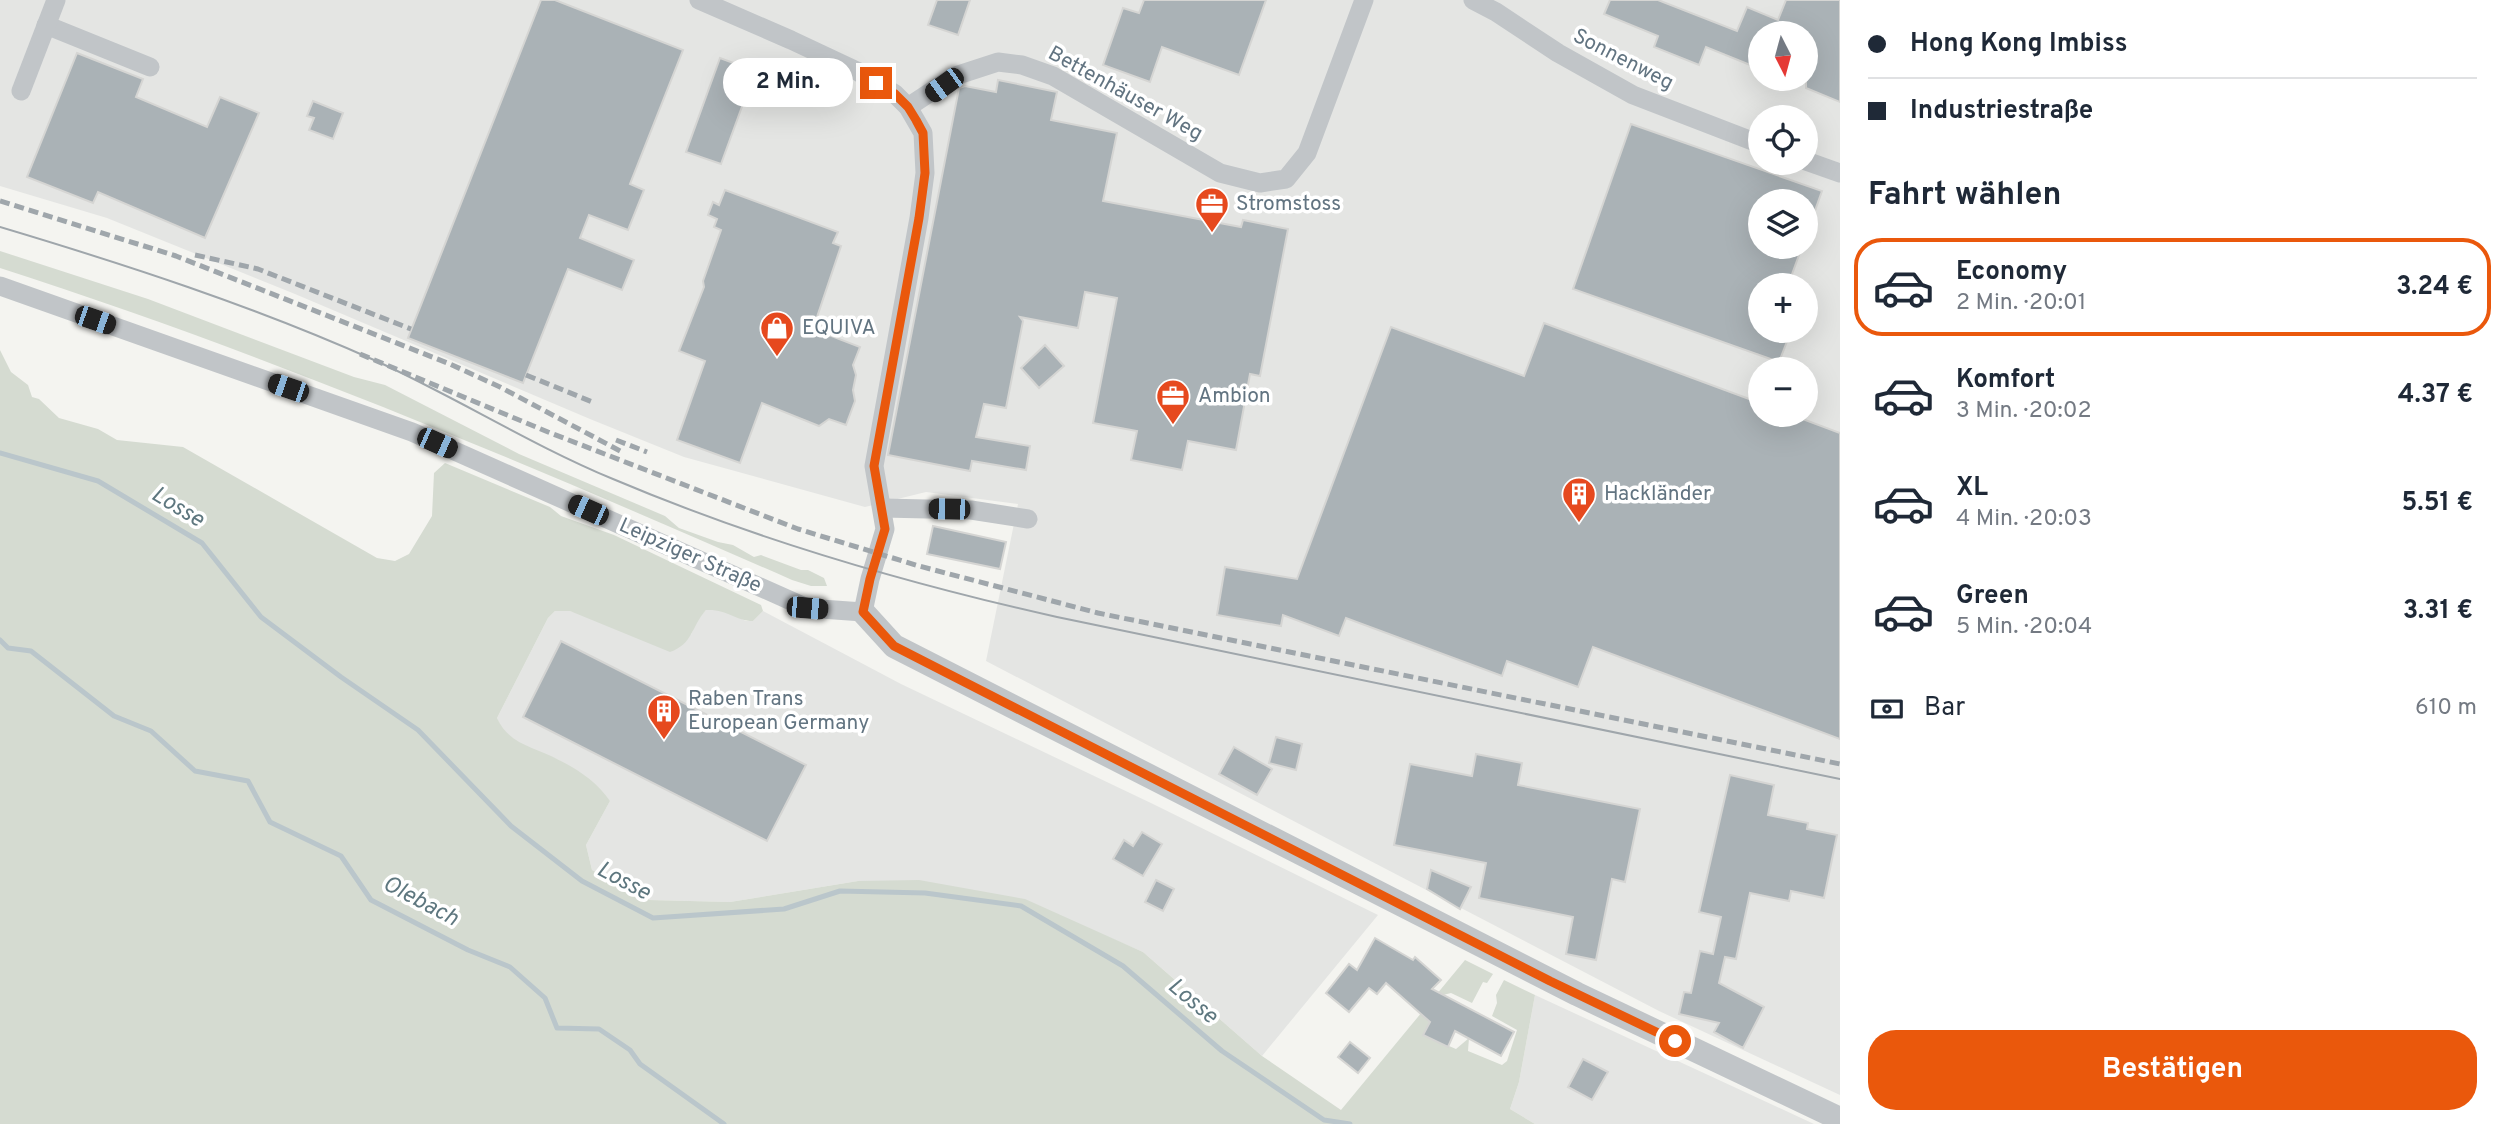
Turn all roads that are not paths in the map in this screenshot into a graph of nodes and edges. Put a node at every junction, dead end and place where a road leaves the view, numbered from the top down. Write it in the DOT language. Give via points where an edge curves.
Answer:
graph roads {
  1 [pos="56,0"];
  2 [pos="699,0"];
  3 [pos="1364,0"];
  4 [pos="1473,0"];
  5 [pos="46,25"];
  6 [pos="150,67"];
  7 [pos="21,91"];
  8 [pos="908,107"];
  9 [pos="1748,139"];
  10 [pos="1818,165"];
  11 [pos="1840,173"];
  12 [pos="0,286"];
  13 [pos="883,508"];
  14 [pos="1028,519"];
  15 [pos="863,612"];
  16 [pos="1840,1119"];
  1 -- 5 [label="street"];
  2 -- 8 [label="street" via="856,71"];
  3 -- 8 [label="street, Bettenhäuser Weg" via="1307,153 1286,179 1260,183 1220,173 1053,76 1022,65 998,62 955,76"];
  4 -- 9 [label="street, Sonnenweg" via="1633,95"];
  5 -- 6 [label="street"];
  5 -- 7 [label="street"];
  8 -- 13 [label="street" via="923,133 925,173 874,466"];
  10 -- 11 [label="street"];
  12 -- 15 [label="street, Leipziger Straße" via="412,432 807,608"];
  13 -- 14 [label="street" via="971,510"];
  13 -- 15 [label="street" via="885,529"];
  15 -- 16 [label="street" via="894,646 1577,994"];
}
